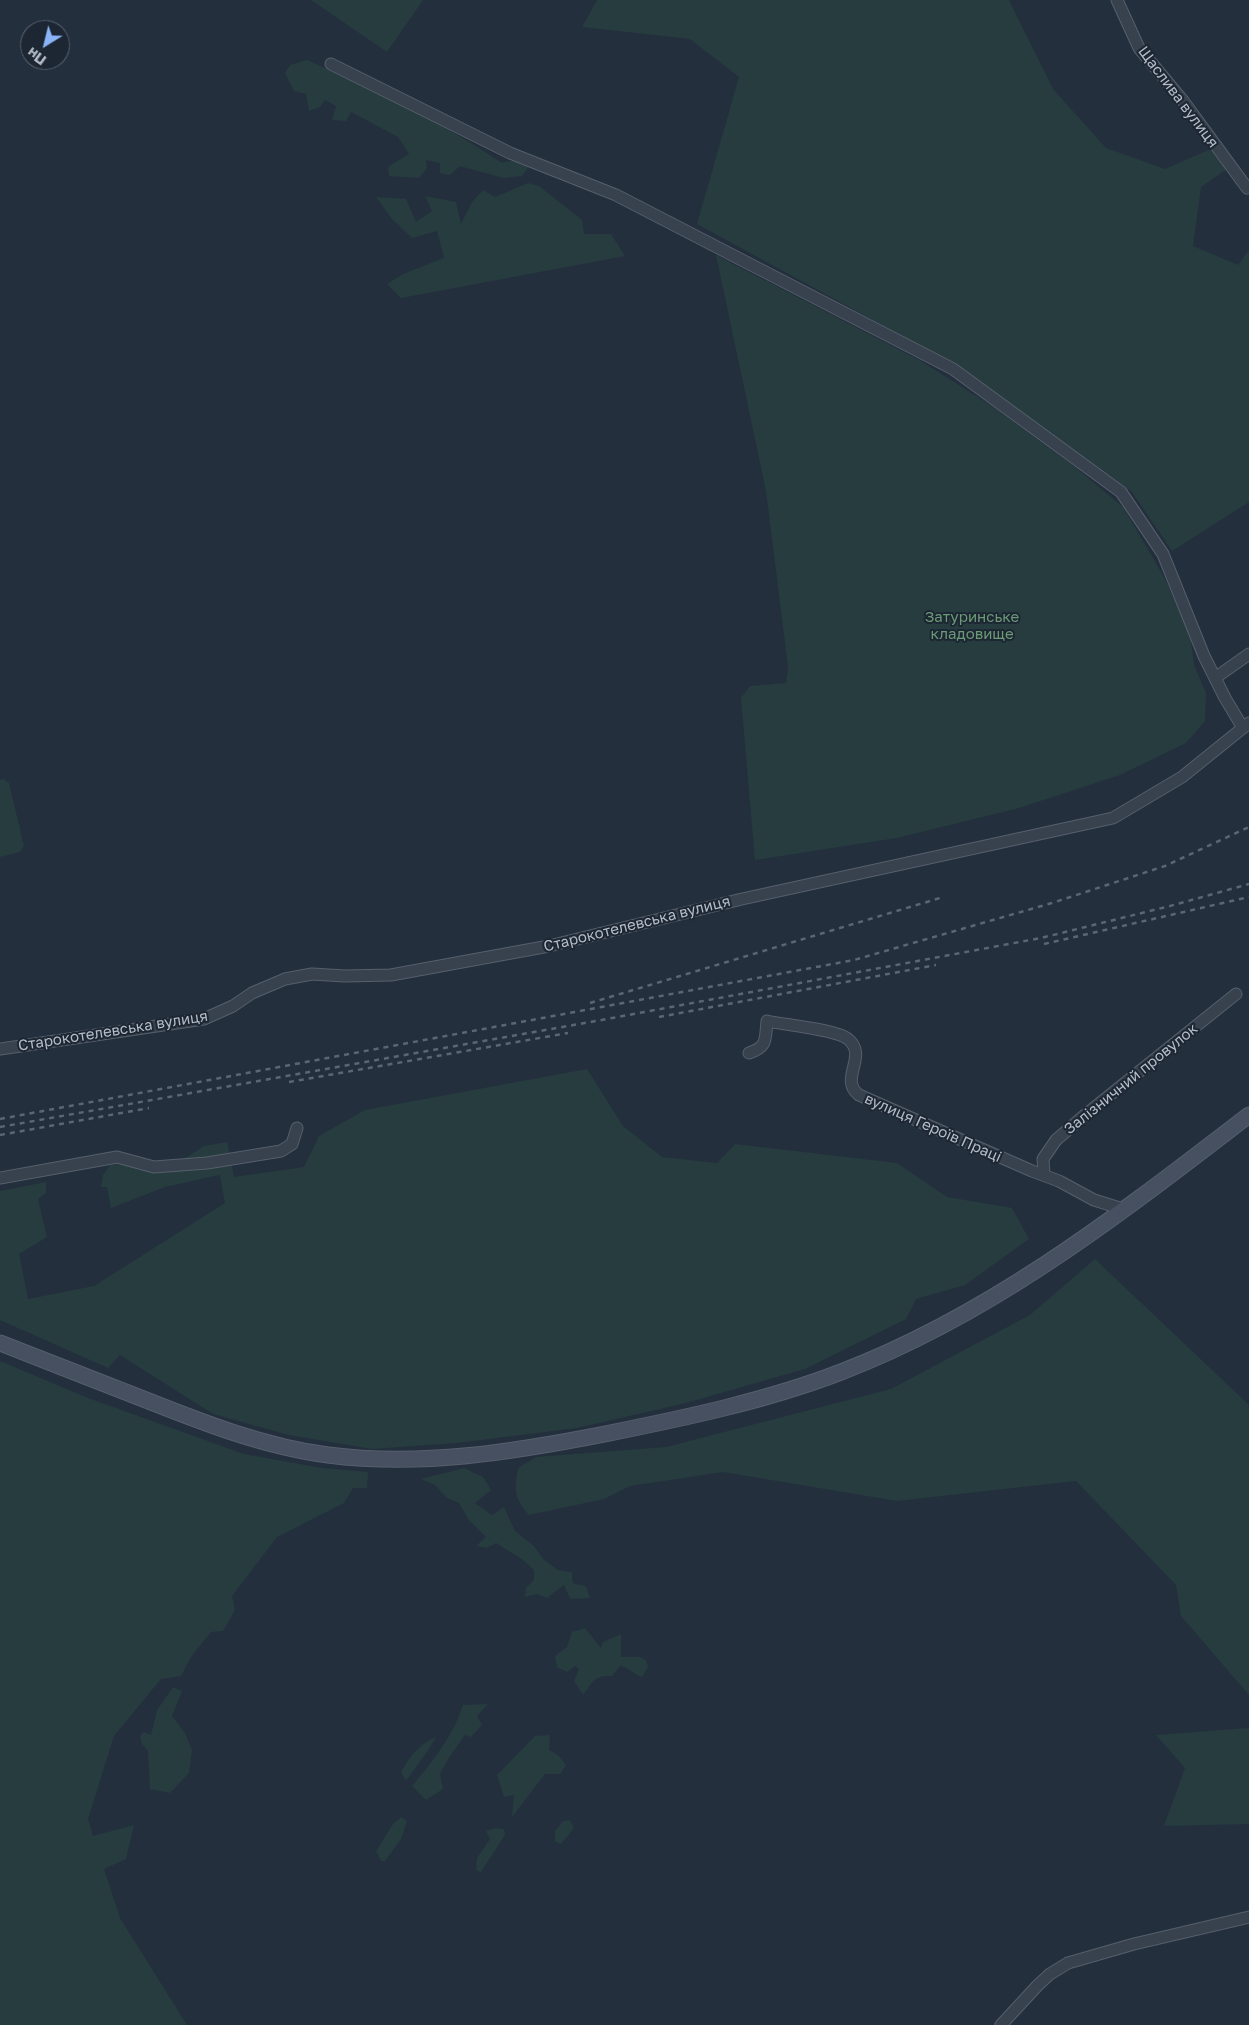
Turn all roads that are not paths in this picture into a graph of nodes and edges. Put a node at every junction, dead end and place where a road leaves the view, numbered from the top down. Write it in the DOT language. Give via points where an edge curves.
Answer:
graph roads {
  1 [pos="1117,0"];
  2 [pos="331,64"];
  3 [pos="1248,189"];
  4 [pos="1249,654"];
  5 [pos="1215,678"];
  6 [pos="1246,725"];
  7 [pos="1236,994"];
  8 [pos="0,1049"];
  9 [pos="749,1053"];
  10 [pos="1247,1122"];
  11 [pos="297,1128"];
  12 [pos="1044,1174"];
  13 [pos="0,1178"];
  14 [pos="1123,1209"];
  15 [pos="0,1343"];
  16 [pos="1249,1917"];
  17 [pos="1002,2025"];
  1 -- 3 [label="street, Щаслива вулиця" via="1139,48 1184,102"];
  2 -- 5 [label="street" via="502,149 616,195 953,369 1121,492 1163,554"];
  4 -- 5 [label="street"];
  5 -- 6 [label="street" via="1225,698"];
  6 -- 8 [label="street, Старокотелевська вулиця" via="1182,777 1114,818 742,899 549,946 391,975 312,974 285,979 204,1018"];
  7 -- 12 [label="street, Залізничний провулок" via="1056,1140 1042,1159"];
  9 -- 12 [label="street, вулиця Героїв Праці" via="760,1049 764,1043 767,1021 836,1034 848,1039 855,1048 850,1084 859,1096"];
  10 -- 14 [label="main road"];
  11 -- 13 [label="street" via="292,1144 281,1151 207,1163 154,1167 117,1157"];
  12 -- 14 [label="street, вулиця Героїв Праці" via="1094,1200"];
  14 -- 15 [label="main road" via="1066,1251 977,1307 840,1372 740,1403 629,1429 556,1444 459,1458 385,1460 326,1455 278,1446 194,1419"];
  16 -- 17 [label="street" via="1134,1944 1068,1964 1038,1984"];
}
